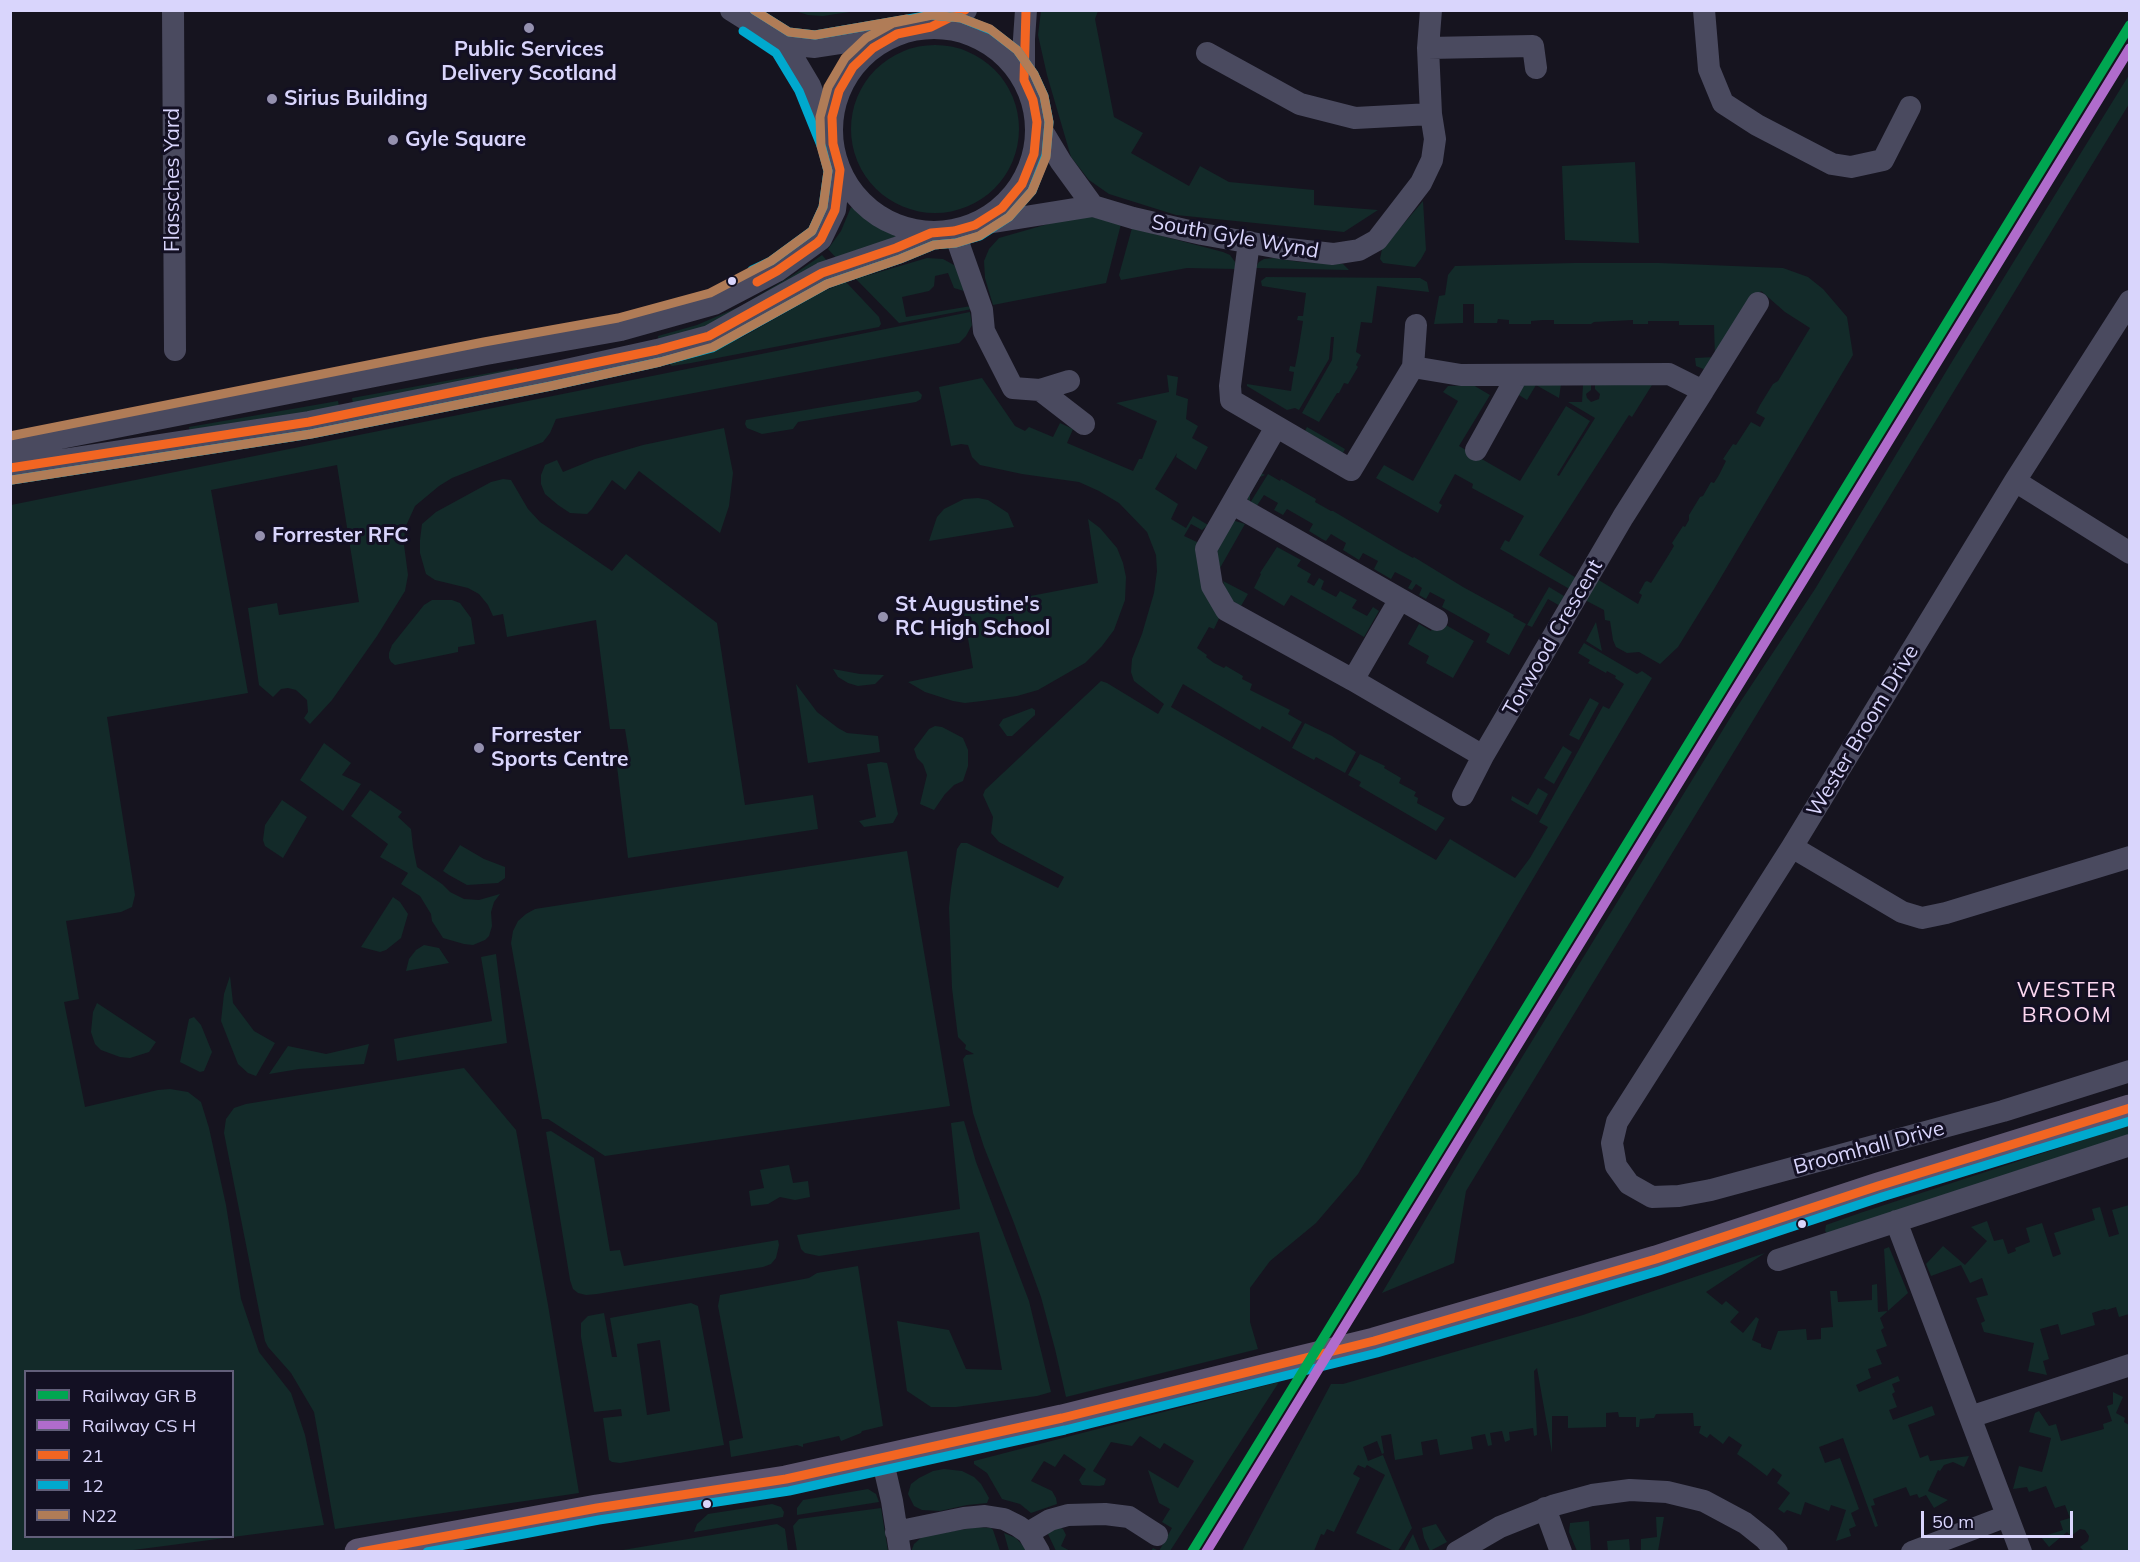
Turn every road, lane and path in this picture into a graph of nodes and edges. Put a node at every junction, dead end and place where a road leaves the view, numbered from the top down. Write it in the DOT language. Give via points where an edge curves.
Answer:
graph roads {
  1 [pos="172,10"];
  2 [pos="731,10"];
  3 [pos="966,10"];
  4 [pos="1026,10"];
  5 [pos="1431,10"];
  6 [pos="1704,10"];
  7 [pos="931,27"];
  8 [pos="897,34"];
  9 [pos="785,44"];
  10 [pos="1428,48"];
  11 [pos="1207,53"];
  12 [pos="1536,68"];
  13 [pos="1024,80"];
  14 [pos="1910,107"];
  15 [pos="1431,114"];
  16 [pos="1037,122"];
  17 [pos="833,144"];
  18 [pos="840,170"];
  19 [pos="1094,206"];
  20 [pos="975,225"];
  21 [pos="954,231"];
  22 [pos="931,233"];
  23 [pos="1249,243"];
  24 [pos="2130,300"];
  25 [pos="1758,303"];
  26 [pos="1416,325"];
  27 [pos="175,350"];
  28 [pos="1413,367"];
  29 [pos="1517,376"];
  30 [pos="1069,381"];
  31 [pos="1040,390"];
  32 [pos="1703,391"];
  33 [pos="1084,424"];
  34 [pos="1276,426"];
  35 [pos="10,447"];
  36 [pos="1476,450"];
  37 [pos="10,468"];
  38 [pos="2014,481"];
  39 [pos="1224,511"];
  40 [pos="2130,553"];
  41 [pos="1400,600"];
  42 [pos="1437,620"];
  43 [pos="1353,680"];
  44 [pos="1483,756"];
  45 [pos="1463,795"];
  46 [pos="1792,847"];
  47 [pos="2130,857"];
  48 [pos="2130,1071"];
  49 [pos="2130,1108"];
  50 [pos="2130,1145"];
  51 [pos="1616,1166"];
  52 [pos="1896,1221"];
  53 [pos="1778,1260"];
  54 [pos="2130,1365"];
  55 [pos="1970,1417"];
  56 [pos="882,1458"];
  57 [pos="1545,1508"];
  58 [pos="2007,1516"];
  59 [pos="1157,1535"];
  60 [pos="898,1542"];
  61 [pos="1034,1542"];
  62 [pos="358,1551"];
  63 [pos="1457,1551"];
  64 [pos="1561,1551"];
  65 [pos="1777,1551"];
  66 [pos="1912,1551"];
  67 [pos="2021,1551"];
  1 -- 27 [label="street, Flassches Yard"];
  2 -- 9 [label="street"];
  3 -- 7 [label="street"];
  4 -- 13 [label="street"];
  5 -- 10 [label="street, South Gyle Wynd"];
  6 -- 14 [label="street" via="1709,69 1724,104 1832,164 1851,167 1883,160"];
  7 -- 8 [label="street"];
  7 -- 13 [label="street" via="958,30 985,40 1007,57"];
  8 -- 9 [label="street" via="816,47"];
  8 -- 17 [label="street" via="873,48 853,67 839,91 832,117"];
  9 -- 17 [label="street" via="810,86"];
  10 -- 12 [label="street" via="1533,46"];
  10 -- 15 [label="street, South Gyle Wynd"];
  11 -- 15 [label="street" via="1300,104 1355,118"];
  13 -- 16 [label="street"];
  15 -- 23 [label="street, South Gyle Wynd" via="1435,139 1432,160 1421,183 1377,240 1359,249 1332,254"];
  16 -- 19 [label="street"];
  16 -- 20 [label="street" via="1034,154 1022,184 1002,208"];
  17 -- 18 [label="street"];
  18 -- 22 [label="street" via="855,195 876,215 902,228"];
  18 -- 35 [label="street" via="835,210 821,239 777,271 714,304 621,330"];
  19 -- 20 [label="street, South Gyle Wynd"];
  19 -- 23 [label="street, South Gyle Wynd"];
  20 -- 21 [label="street"];
  21 -- 22 [label="street"];
  21 -- 31 [label="street" via="982,309 984,331 1013,388"];
  22 -- 37 [label="street" via="822,273 709,336 657,350 309,422"];
  23 -- 34 [label="street" via="1231,400"];
  24 -- 38 [label="street, Wester Broom Drive"];
  25 -- 32 [label="street, Torwood Crescent"];
  26 -- 28 [label="street"];
  28 -- 29 [label="street" via="1461,375"];
  28 -- 34 [label="street" via="1351,470"];
  29 -- 32 [label="street" via="1670,374"];
  29 -- 36 [label="street"];
  30 -- 31 [label="street"];
  31 -- 33 [label="street"];
  32 -- 44 [label="street, Torwood Crescent" via="1623,517"];
  34 -- 39 [label="street"];
  38 -- 40 [label="street"];
  38 -- 46 [label="street, Wester Broom Drive"];
  39 -- 41 [label="street"];
  39 -- 43 [label="street" via="1206,549 1212,586 1226,610"];
  41 -- 42 [label="street"];
  41 -- 43 [label="street"];
  43 -- 44 [label="street"];
  44 -- 45 [label="street, Torwood Crescent"];
  46 -- 47 [label="street" via="1902,912 1922,918"];
  46 -- 51 [label="street, Wester Broom Drive" via="1617,1122 1612,1143"];
  48 -- 51 [label="street, Broomhall Drive" via="2003,1111 1711,1190 1652,1197 1629,1184"];
  49 -- 56 [label="main road" via="1656,1259 1374,1341"];
  50 -- 52 [label="street"];
  52 -- 53 [label="street"];
  52 -- 55 [label="street"];
  54 -- 55 [label="street"];
  55 -- 58 [label="street"];
  56 -- 60 [label="street"];
  56 -- 62 [label="main road" via="786,1479"];
  57 -- 63 [label="street"];
  57 -- 64 [label="street"];
  57 -- 65 [label="street" via="1617,1491 1679,1494 1725,1511 1755,1530"];
  58 -- 66 [label="street"];
  58 -- 67 [label="street"];
  59 -- 61 [label="street" via="1129,1517 1066,1505"];
  60 -- 61 [label="street" via="964,1518 985,1516 1004,1519"];
}
